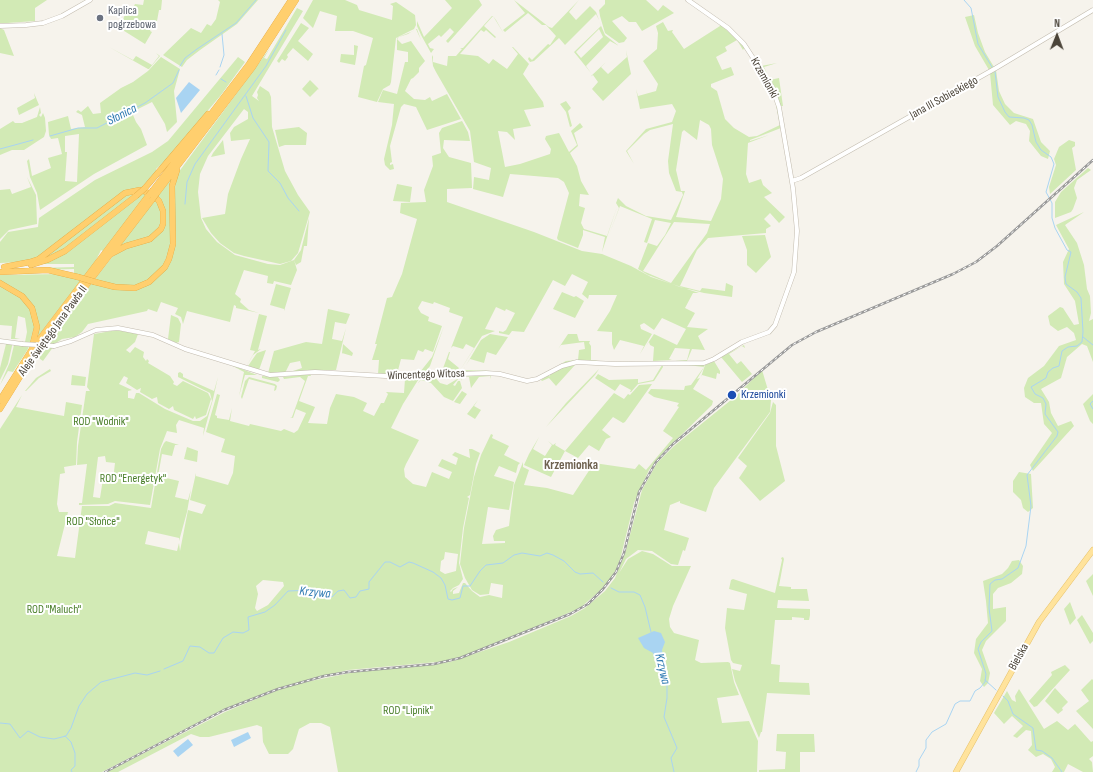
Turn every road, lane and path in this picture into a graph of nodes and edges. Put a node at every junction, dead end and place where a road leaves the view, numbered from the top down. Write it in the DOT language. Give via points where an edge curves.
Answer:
graph roads {
  1 [pos="90,0"];
  2 [pos="291,0"];
  3 [pos="296,0"];
  4 [pos="688,0"];
  5 [pos="1093,10"];
  6 [pos="0,26"];
  7 [pos="220,103"];
  8 [pos="180,163"];
  9 [pos="792,181"];
  10 [pos="155,192"];
  11 [pos="150,198"];
  12 [pos="797,231"];
  13 [pos="109,255"];
  14 [pos="2,267"];
  15 [pos="0,272"];
  16 [pos="0,283"];
  17 [pos="0,341"];
  18 [pos="32,349"];
  19 [pos="0,400"];
  20 [pos="0,409"];
  21 [pos="1093,550"];
  22 [pos="956,772"];
  1 -- 6 [label="street" via="49,21 32,25"];
  2 -- 7 [label="highway"];
  3 -- 8 [label="highway" via="253,67"];
  4 -- 9 [label="street, Krzemionki" via="735,34 772,87 784,128"];
  5 -- 9 [label="street, Jana III Sobieskiego" via="988,73"];
  7 -- 10 [label="highway"];
  7 -- 14 [label="highway, bridge" via="197,125 145,188 65,251 37,264"];
  8 -- 10 [label="highway"];
  8 -- 15 [label="highway, bridge" via="172,186 173,244 165,266 149,282 135,288 115,287 48,270"];
  9 -- 12 [label="street, Krzemionki"];
  10 -- 11 [label="highway, bridge"];
  11 -- 13 [label="highway, Aleje świętego Jana Pawła II"];
  11 -- 18 [label="highway"];
  12 -- 17 [label="street, Wincentego Witosa, bridge" via="794,272 774,328 704,362 575,362 527,381 486,373 430,373 403,377 315,372 278,375 253,371 185,349 153,335 129,329 100,329 54,346"];
  13 -- 14 [label="highway" via="126,246 150,239 161,229 163,210 152,194 140,190 125,193 48,254 30,262"];
  13 -- 20 [label="highway, Aleje świętego Jana Pawła II" via="36,351"];
  16 -- 18 [label="highway" via="22,296 32,308 37,327"];
  18 -- 19 [label="highway, Aleje świętego Jana Pawła II"];
  21 -- 22 [label="main road, Bielska" via="1039,622"];
}
